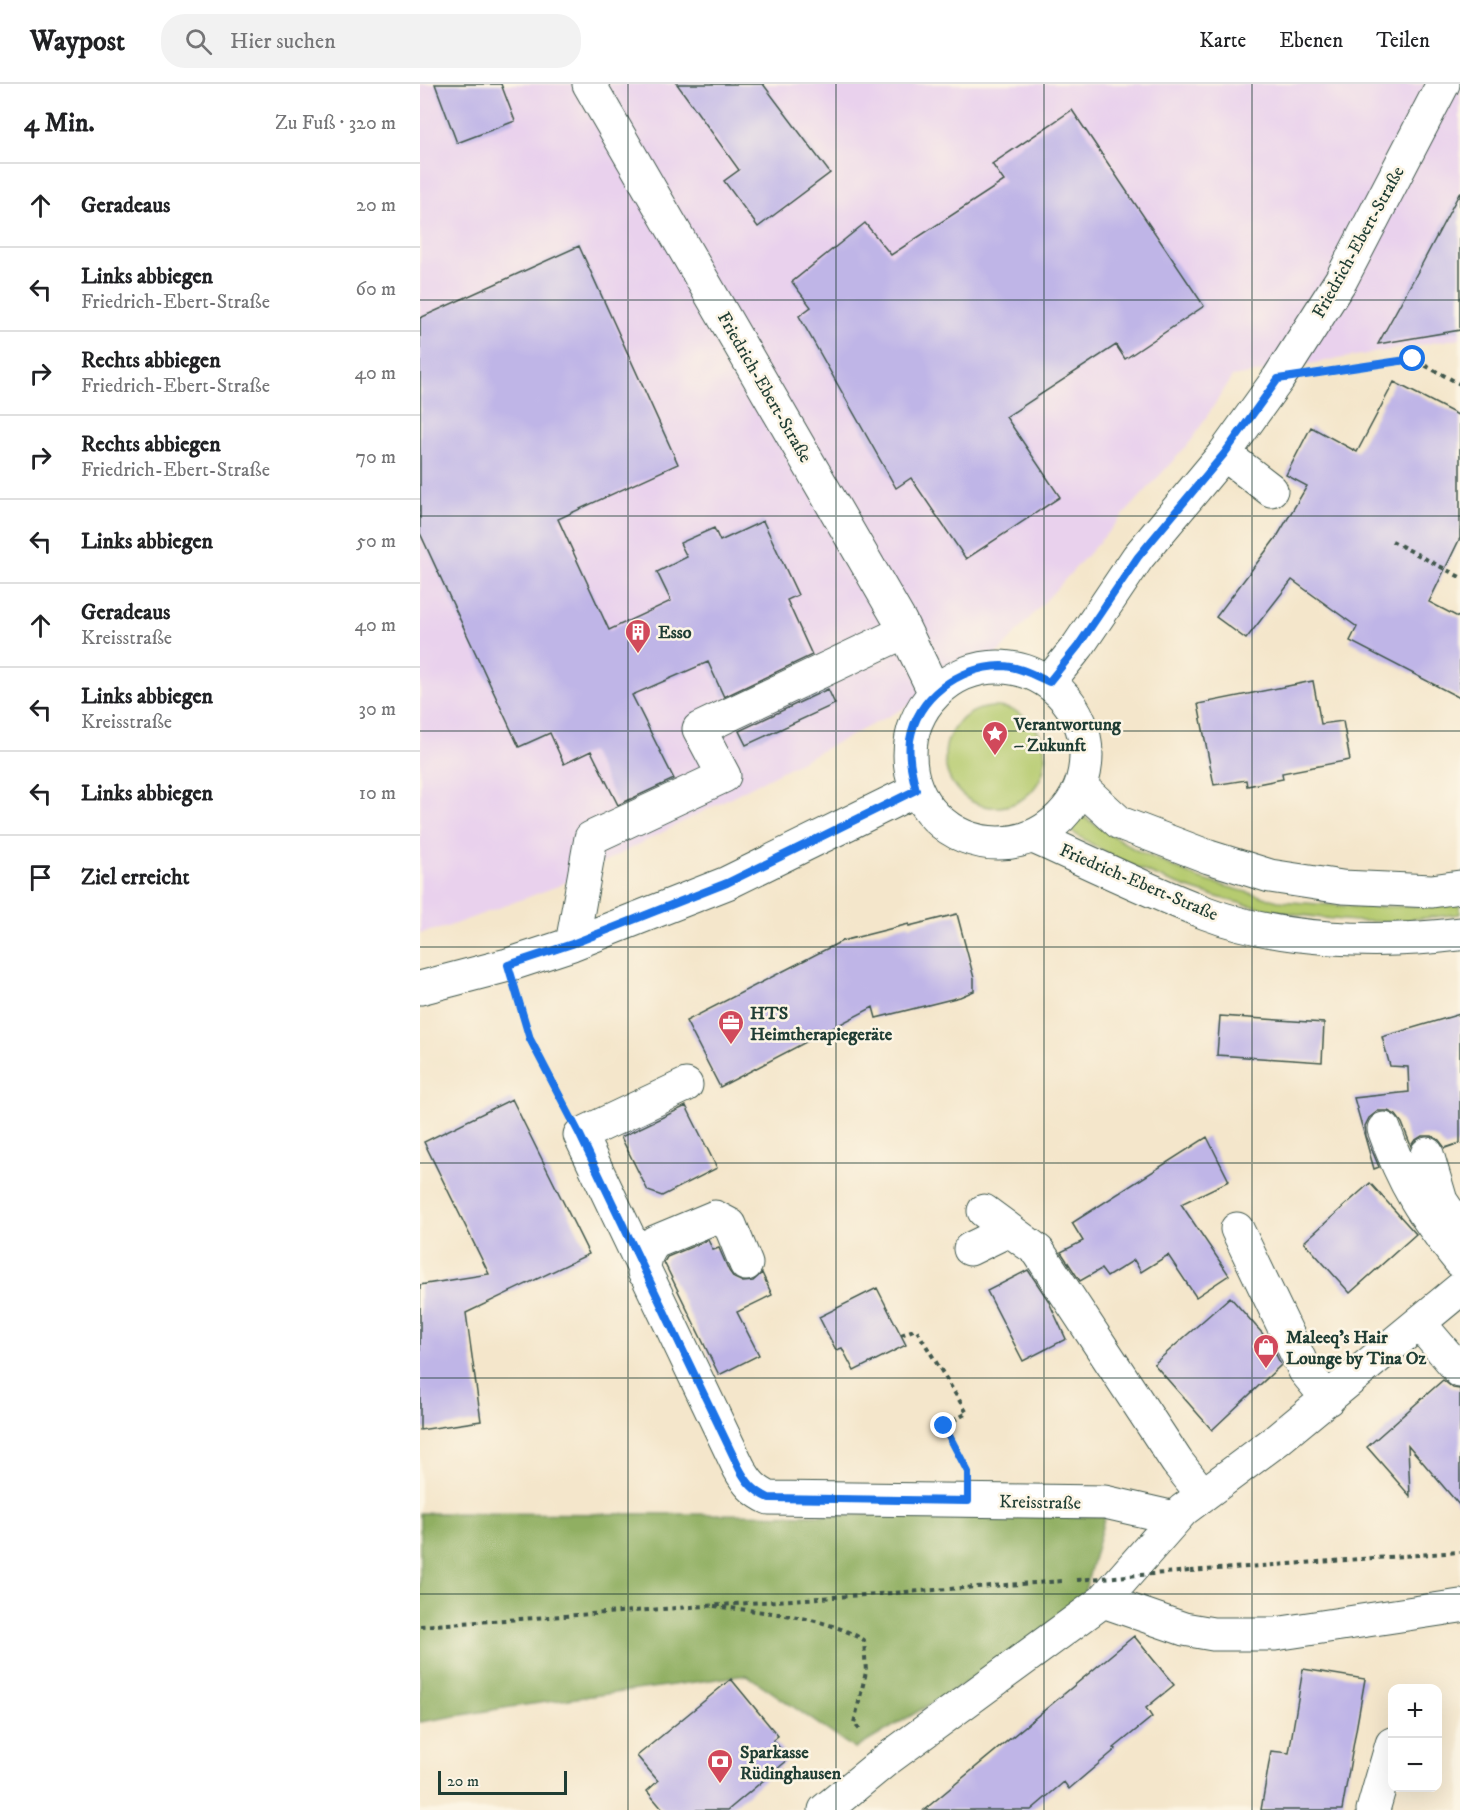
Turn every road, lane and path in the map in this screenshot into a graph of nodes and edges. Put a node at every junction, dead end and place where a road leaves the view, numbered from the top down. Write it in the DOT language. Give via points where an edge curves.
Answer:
graph roads {
  1 [pos="589,84"];
  2 [pos="1443,84"];
  3 [pos="1278,379"];
  4 [pos="1460,384"];
  5 [pos="1224,454"];
  6 [pos="1271,490"];
  7 [pos="1392,542"];
  8 [pos="1460,577"];
  9 [pos="904,632"];
  10 [pos="1049,682"];
  11 [pos="935,693"];
  12 [pos="1082,788"];
  13 [pos="916,790"];
  14 [pos="1034,837"];
  15 [pos="1460,887"];
  16 [pos="1460,934"];
  17 [pos="572,944"];
  18 [pos="508,965"];
  19 [pos="420,988"];
  20 [pos="686,1085"];
  21 [pos="1384,1129"];
  22 [pos="580,1135"];
  23 [pos="1428,1154"];
  24 [pos="1237,1228"];
  25 [pos="1460,1229"];
  26 [pos="970,1249"];
  27 [pos="1460,1261"];
  28 [pos="746,1264"];
  29 [pos="644,1272"];
  30 [pos="1455,1304"];
  31 [pos="1419,1323"];
  32 [pos="900,1335"];
  33 [pos="1460,1371"];
  34 [pos="1328,1399"];
  35 [pos="1203,1495"];
  36 [pos="968,1501"];
  37 [pos="1175,1518"];
  38 [pos="1460,1552"];
  39 [pos="1103,1601"];
  40 [pos="705,1605"];
  41 [pos="1460,1606"];
  42 [pos="420,1626"];
  43 [pos="1388,1758"];
  44 [pos="886,1760"];
  45 [pos="825,1810"];
  46 [pos="1373,1810"];
  1 -- 9 [label="street, Friedrich-Ebert-Straße"];
  2 -- 3 [label="street, Friedrich-Ebert-Straße" via="1341,280"];
  3 -- 4 [label="path" via="1413,359"];
  3 -- 5 [label="street, Friedrich-Ebert-Straße"];
  5 -- 6 [label="street"];
  5 -- 10 [label="street, Friedrich-Ebert-Straße" via="1138,557"];
  7 -- 8 [label="path"];
  9 -- 11 [label="street, Friedrich-Ebert-Straße"];
  9 -- 17 [label="street" via="699,729 724,776 591,838"];
  10 -- 11 [label="street, Friedrich-Ebert-Straße" via="1027,671 1002,666 954,678"];
  10 -- 12 [label="street, Friedrich-Ebert-Straße" via="1070,703 1084,729 1087,759"];
  11 -- 13 [label="street, Friedrich-Ebert-Straße" via="919,714 910,739 909,765"];
  12 -- 14 [label="street, Friedrich-Ebert-Straße" via="1054,825"];
  12 -- 15 [label="street" via="1120,823 1270,876 1342,887 1432,891"];
  13 -- 14 [label="street, Friedrich-Ebert-Straße" via="931,814 952,832 979,842 1007,844"];
  13 -- 17 [label="street" via="727,883"];
  14 -- 16 [label="street, Friedrich-Ebert-Straße" via="1208,914 1275,931 1389,940"];
  17 -- 18 [label="street"];
  18 -- 19 [label="street"];
  18 -- 22 [label="path" via="530,1039"];
  20 -- 22 [label="street"];
  21 -- 27 [label="street" via="1405,1182 1429,1222"];
  22 -- 29 [label="street, Kreisstraße"];
  23 -- 25 [label="street" via="1441,1201"];
  24 -- 34 [label="street" via="1305,1371"];
  26 -- 35 [label="street" via="996,1221 1038,1251 1177,1462"];
  28 -- 29 [label="street" via="730,1225 715,1217 655,1242 644,1260"];
  29 -- 36 [label="street, Kreisstraße" via="746,1482 755,1491 769,1498"];
  30 -- 31 [label="street"];
  31 -- 33 [label="street"];
  31 -- 34 [label="street"];
  32 -- 36 [label="path" via="916,1329 967,1413 944,1426 968,1472"];
  34 -- 35 [label="street"];
  35 -- 37 [label="street"];
  36 -- 37 [label="street, Kreisstraße" via="1105,1502"];
  37 -- 39 [label="street"];
  38 -- 40 [label="path, bridge"];
  39 -- 41 [label="street" via="1184,1629 1213,1634 1275,1634"];
  39 -- 44 [label="street"];
  40 -- 42 [label="path"];
  40 -- 44 [label="path" via="811,1619 864,1640 866,1672 854,1723"];
  43 -- 46 [label="street"];
  44 -- 45 [label="street"];
}
